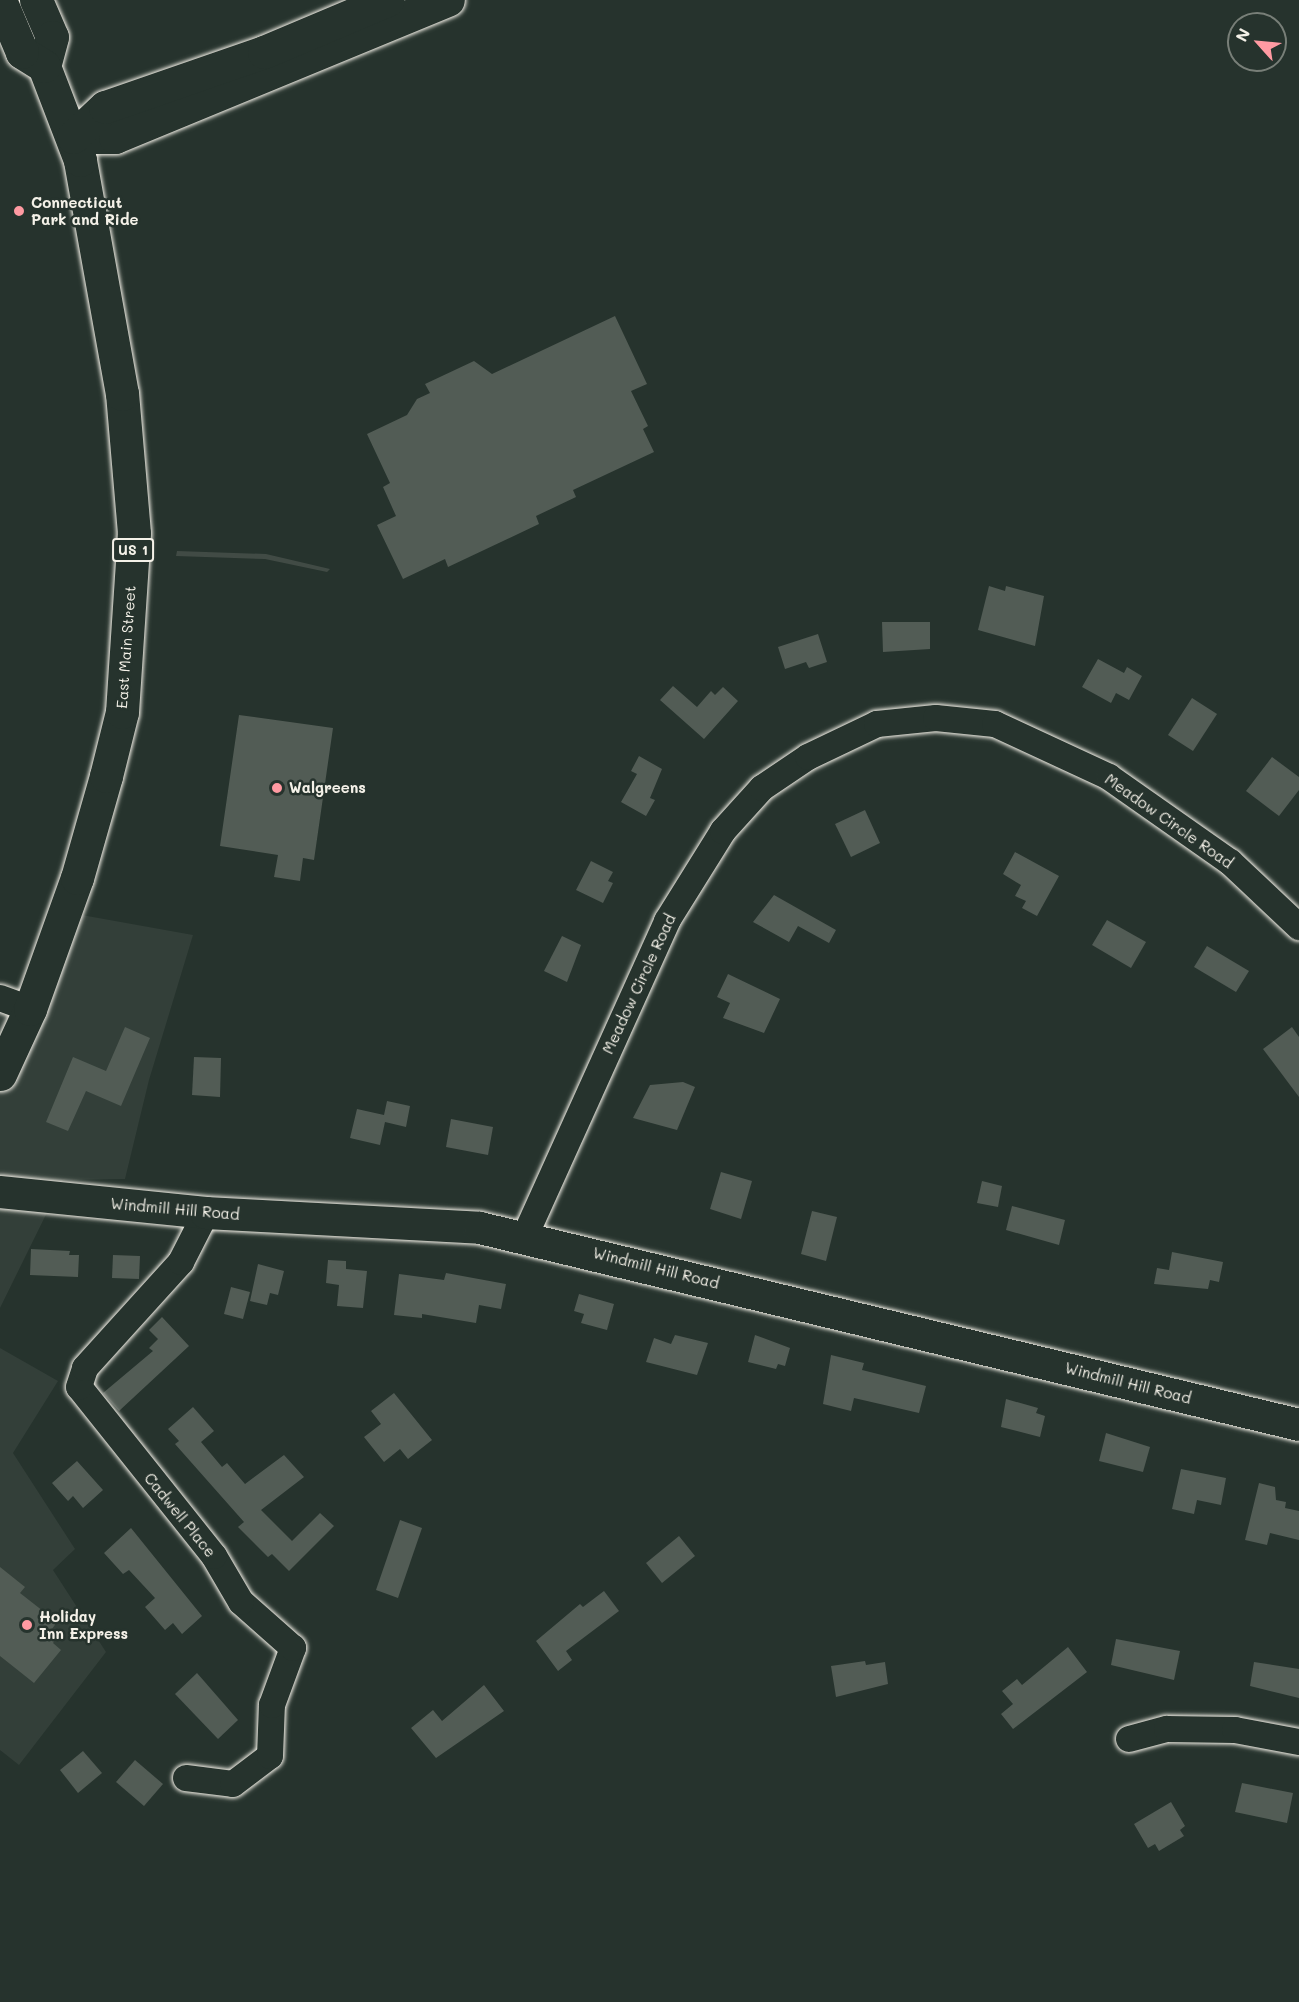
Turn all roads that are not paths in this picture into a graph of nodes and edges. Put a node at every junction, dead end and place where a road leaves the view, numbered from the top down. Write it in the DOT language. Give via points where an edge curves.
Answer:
graph roads {
  1 [pos="0,0"];
  2 [pos="36,0"];
  3 [pos="388,0"];
  4 [pos="448,0"];
  5 [pos="44,66"];
  6 [pos="73,137"];
  7 [pos="1299,927"];
  8 [pos="15,1004"];
  9 [pos="0,1074"];
  10 [pos="0,1192"];
  11 [pos="206,1213"];
  12 [pos="525,1236"];
  13 [pos="1299,1425"];
  14 [pos="1129,1739"];
  15 [pos="1299,1742"];
  16 [pos="186,1778"];
  1 -- 5 [label="main road" via="22,52"];
  2 -- 5 [label="main road" via="52,37"];
  3 -- 6 [label="main road" via="264,52 105,107"];
  4 -- 6 [label="main road" via="115,137"];
  5 -- 6 [label="main road, East Main Street / US 1"];
  6 -- 8 [label="main road, East Main Street / US 1" via="122,394 134,533 122,712 77,878"];
  7 -- 12 [label="street, Meadow Circle Road" via="1230,862 1109,777 995,724 936,717 877,724 808,758 762,788 723,831 666,921"];
  8 -- 9 [label="main road, East Main Street / US 1"];
  10 -- 11 [label="street, Windmill Hill Road"];
  11 -- 12 [label="street, Windmill Hill Road" via="480,1228"];
  11 -- 16 [label="street, Cadwell Place" via="181,1262 85,1368 79,1387 214,1556 241,1602 293,1648 272,1705 270,1756 233,1784"];
  12 -- 13 [label="street, Windmill Hill Road"];
  14 -- 15 [label="street" via="1167,1729 1235,1730"];
}
